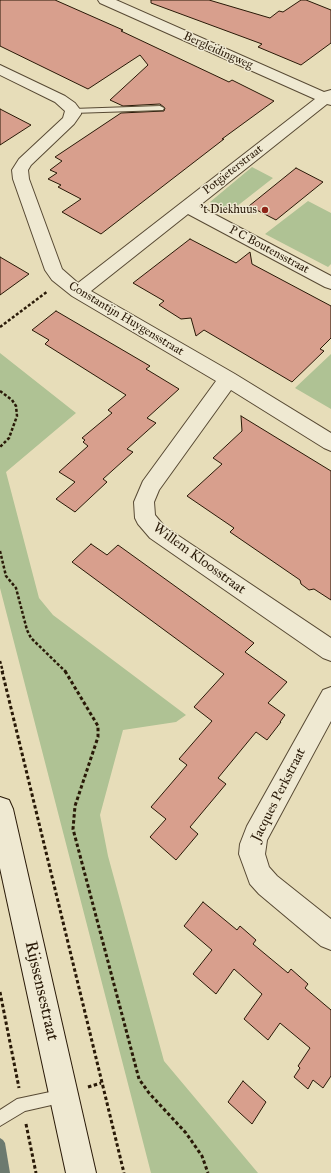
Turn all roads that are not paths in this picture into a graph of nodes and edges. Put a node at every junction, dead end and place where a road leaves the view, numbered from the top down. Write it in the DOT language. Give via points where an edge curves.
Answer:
graph roads {
  1 [pos="105,0"];
  2 [pos="0,69"];
  3 [pos="329,98"];
  4 [pos="160,108"];
  5 [pos="73,111"];
  6 [pos="186,206"];
  7 [pos="331,283"];
  8 [pos="78,292"];
  9 [pos="228,379"];
  10 [pos="331,443"];
  11 [pos="331,651"];
  12 [pos="331,698"];
  13 [pos="0,809"];
  14 [pos="331,936"];
  15 [pos="64,1096"];
  16 [pos="0,1119"];
  17 [pos="81,1173"];
  1 -- 3 [label="street, Bergleidingweg"];
  2 -- 5 [label="street" via="60,99"];
  3 -- 6 [label="street, Potgieterstraat"];
  4 -- 5 [label="lane"];
  5 -- 8 [label="street, Constantijn Huygensstraat" via="69,121 25,162 20,170 54,270"];
  6 -- 7 [label="street, P C Boutensstraat"];
  6 -- 8 [label="street, Potgieterstraat"];
  8 -- 9 [label="street, Constantijn Huygensstraat"];
  9 -- 10 [label="street, Constantijn Huygensstraat"];
  9 -- 11 [label="street, Willem Kloosstraat" via="150,487 144,502 145,518 157,532"];
  12 -- 14 [label="street, Jacques Perkstraat" via="256,835 252,854 259,875 268,885"];
  13 -- 15 [label="street, Rijssensestraat"];
  15 -- 16 [label="lane" via="22,1104"];
  15 -- 17 [label="street, Rijssensestraat"];
}
